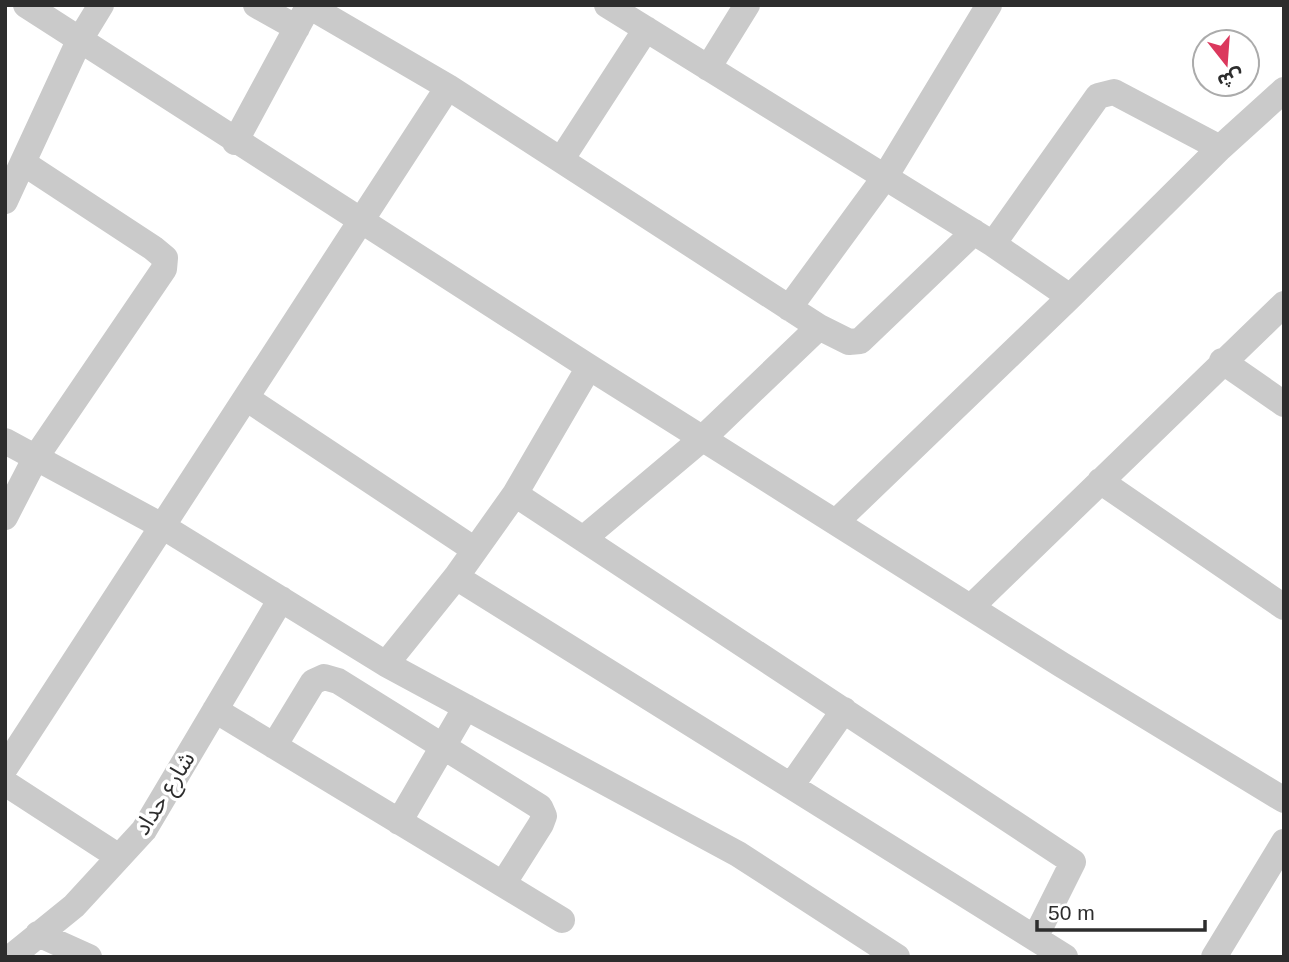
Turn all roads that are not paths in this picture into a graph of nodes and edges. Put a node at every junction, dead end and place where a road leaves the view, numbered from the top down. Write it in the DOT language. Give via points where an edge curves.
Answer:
graph roads {
  1 [pos="26,5"];
  2 [pos="101,5"];
  3 [pos="256,5"];
  4 [pos="607,5"];
  5 [pos="747,5"];
  6 [pos="989,5"];
  7 [pos="305,13"];
  8 [pos="646,29"];
  9 [pos="79,41"];
  10 [pos="708,68"];
  11 [pos="448,87"];
  12 [pos="1284,90"];
  13 [pos="235,142"];
  14 [pos="1220,148"];
  15 [pos="561,160"];
  16 [pos="24,164"];
  17 [pos="885,177"];
  18 [pos="5,201"];
  19 [pos="361,222"];
  20 [pos="984,238"];
  21 [pos="1070,297"];
  22 [pos="1284,304"];
  23 [pos="789,308"];
  24 [pos="819,327"];
  25 [pos="1222,361"];
  26 [pos="589,366"];
  27 [pos="246,398"];
  28 [pos="1284,404"];
  29 [pos="703,438"];
  30 [pos="5,442"];
  31 [pos="36,457"];
  32 [pos="1100,481"];
  33 [pos="515,494"];
  34 [pos="5,517"];
  35 [pos="836,522"];
  36 [pos="162,527"];
  37 [pos="583,539"];
  38 [pos="475,550"];
  39 [pos="456,577"];
  40 [pos="281,599"];
  41 [pos="971,607"];
  42 [pos="1284,607"];
  43 [pos="386,664"];
  44 [pos="466,707"];
  45 [pos="215,710"];
  46 [pos="844,710"];
  47 [pos="274,746"];
  48 [pos="445,748"];
  49 [pos="5,768"];
  50 [pos="5,783"];
  51 [pos="791,786"];
  52 [pos="1284,800"];
  53 [pos="399,822"];
  54 [pos="1284,842"];
  55 [pos="119,857"];
  56 [pos="503,884"];
  57 [pos="562,920"];
  58 [pos="38,934"];
  59 [pos="1035,938"];
  60 [pos="11,957"];
  61 [pos="57,957"];
  62 [pos="89,957"];
  63 [pos="897,957"];
  64 [pos="1065,957"];
  65 [pos="1214,957"];
  1 -- 9 [label="street"];
  2 -- 9 [label="street"];
  3 -- 7 [label="street"];
  4 -- 8 [label="street"];
  5 -- 10 [label="street"];
  6 -- 17 [label="street"];
  7 -- 11 [label="street"];
  7 -- 13 [label="street"];
  8 -- 10 [label="street"];
  8 -- 15 [label="street"];
  9 -- 13 [label="street"];
  9 -- 16 [label="street"];
  10 -- 17 [label="street"];
  11 -- 15 [label="street"];
  11 -- 19 [label="street"];
  12 -- 14 [label="street"];
  13 -- 19 [label="street"];
  14 -- 20 [label="street" via="1114,92 1098,96"];
  14 -- 21 [label="street"];
  15 -- 23 [label="street"];
  16 -- 18 [label="street"];
  16 -- 31 [label="street" via="164,258 164,269"];
  17 -- 20 [label="street"];
  17 -- 23 [label="street"];
  19 -- 26 [label="street"];
  19 -- 27 [label="street"];
  20 -- 21 [label="street"];
  20 -- 24 [label="street" via="860,341 849,342"];
  21 -- 35 [label="street"];
  22 -- 25 [label="street"];
  23 -- 24 [label="street"];
  24 -- 29 [label="street"];
  25 -- 28 [label="street"];
  25 -- 32 [label="street"];
  26 -- 29 [label="street"];
  26 -- 33 [label="street"];
  27 -- 36 [label="street"];
  27 -- 38 [label="street"];
  29 -- 35 [label="street"];
  29 -- 37 [label="street"];
  30 -- 31 [label="street"];
  31 -- 34 [label="street"];
  31 -- 36 [label="street"];
  32 -- 41 [label="street"];
  32 -- 42 [label="street"];
  33 -- 37 [label="street"];
  33 -- 38 [label="street"];
  35 -- 41 [label="street"];
  36 -- 40 [label="street"];
  36 -- 49 [label="street"];
  37 -- 46 [label="street"];
  38 -- 39 [label="street"];
  39 -- 43 [label="street"];
  39 -- 51 [label="street"];
  40 -- 43 [label="street"];
  40 -- 45 [label="street, شارع حداد"];
  41 -- 52 [label="street"];
  43 -- 44 [label="street"];
  44 -- 48 [label="street"];
  44 -- 63 [label="street" via="738,854"];
  45 -- 47 [label="street"];
  45 -- 55 [label="street, شارع حداد" via="144,830"];
  46 -- 51 [label="street"];
  46 -- 59 [label="street" via="1073,862"];
  47 -- 48 [label="street" via="313,682 324,677 338,681"];
  47 -- 53 [label="street"];
  48 -- 53 [label="street"];
  48 -- 56 [label="street" via="540,807 544,816"];
  50 -- 55 [label="street"];
  51 -- 59 [label="street"];
  53 -- 56 [label="street"];
  54 -- 65 [label="street"];
  55 -- 58 [label="street, شارع حداد" via="74,906"];
  56 -- 57 [label="street"];
  58 -- 60 [label="street, شارع حداد"];
  58 -- 61 [label="street"];
  58 -- 62 [label="street"];
  59 -- 64 [label="street"];
}
